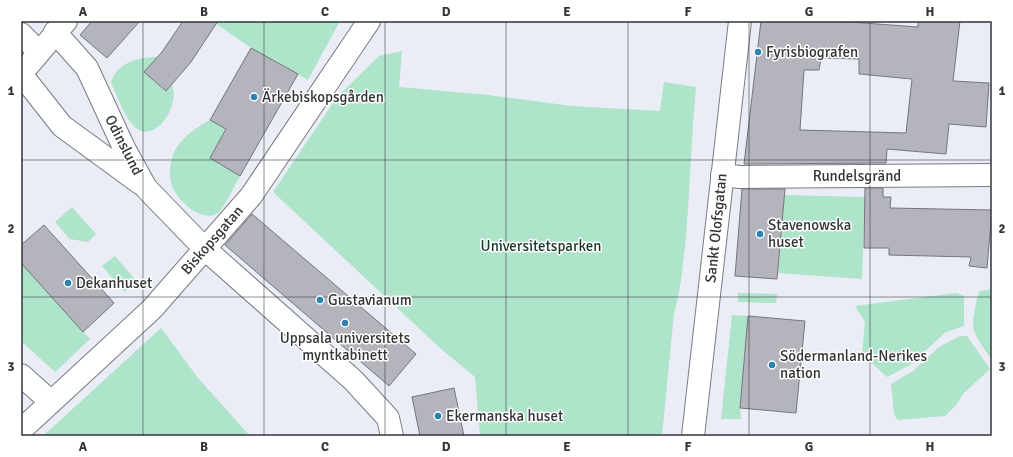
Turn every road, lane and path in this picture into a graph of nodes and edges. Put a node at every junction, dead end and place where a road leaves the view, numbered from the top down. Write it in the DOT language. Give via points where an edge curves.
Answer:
graph roads {
  1 [pos="369,21"];
  2 [pos="740,21"];
  3 [pos="60,27"];
  4 [pos="21,34"];
  5 [pos="39,52"];
  6 [pos="21,74"];
  7 [pos="722,175"];
  8 [pos="992,175"];
  9 [pos="146,188"];
  10 [pos="205,249"];
  11 [pos="21,375"];
  12 [pos="51,402"];
  13 [pos="21,430"];
  14 [pos="392,436"];
  15 [pos="693,436"];
  1 -- 10 [label="street, Biskopsgatan" via="251,196"];
  2 -- 7 [label="street, Sankt Olofsgatan"];
  3 -- 5 [label="street"];
  3 -- 9 [label="street, Odinslund" via="87,68 124,148"];
  4 -- 5 [label="street"];
  5 -- 6 [label="street"];
  6 -- 9 [label="street" via="62,126"];
  7 -- 8 [label="street, Rundelsgränd"];
  7 -- 15 [label="street, Sankt Olofsgatan"];
  9 -- 10 [label="street, Odinslund"];
  10 -- 12 [label="street, Biskopsgatan" via="152,309"];
  10 -- 14 [label="street, Odinslund" via="353,380 388,418"];
  11 -- 12 [label="street"];
  12 -- 13 [label="street, Biskopsgatan"];
}
